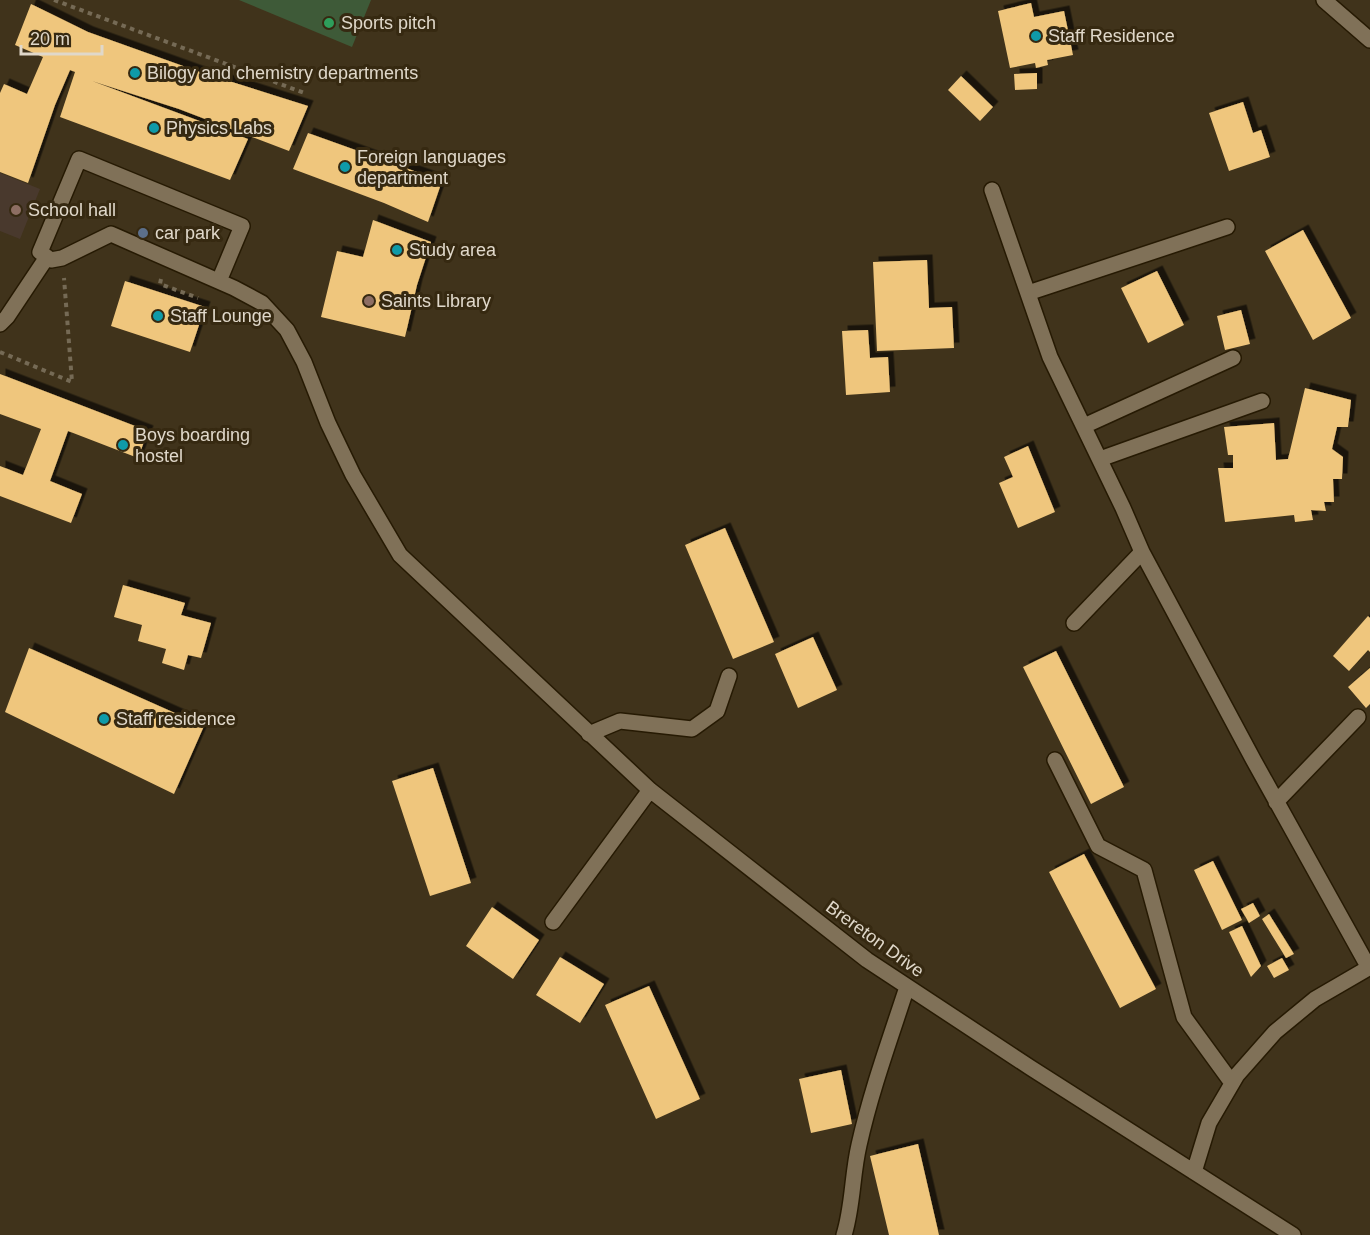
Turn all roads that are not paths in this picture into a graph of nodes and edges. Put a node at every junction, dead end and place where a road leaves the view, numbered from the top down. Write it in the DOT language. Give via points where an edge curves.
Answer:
graph roads {
  1 [pos="1324,0"];
  2 [pos="1370,40"];
  3 [pos="992,190"];
  4 [pos="1227,227"];
  5 [pos="54,257"];
  6 [pos="219,282"];
  7 [pos="1028,293"];
  8 [pos="0,324"];
  9 [pos="1233,358"];
  10 [pos="1262,401"];
  11 [pos="1084,426"];
  12 [pos="1100,459"];
  13 [pos="1142,552"];
  14 [pos="1074,623"];
  15 [pos="729,676"];
  16 [pos="1358,717"];
  17 [pos="589,734"];
  18 [pos="1055,759"];
  19 [pos="650,790"];
  20 [pos="1276,802"];
  21 [pos="553,922"];
  22 [pos="1369,968"];
  23 [pos="907,987"];
  24 [pos="1232,1083"];
  25 [pos="1194,1172"];
  26 [pos="844,1235"];
  27 [pos="1293,1235"];
  1 -- 2 [label="street"];
  3 -- 7 [label="street"];
  4 -- 7 [label="street"];
  5 -- 6 [label="street, Brereton Drive" via="111,234"];
  5 -- 6 [label="street" via="40,252 79,159 242,226"];
  5 -- 8 [label="street"];
  6 -- 17 [label="street, Brereton Drive" via="262,303 287,330 353,475 400,555"];
  7 -- 11 [label="street" via="1050,357"];
  9 -- 11 [label="street"];
  10 -- 12 [label="street"];
  11 -- 12 [label="street"];
  12 -- 13 [label="street"];
  13 -- 14 [label="street"];
  13 -- 20 [label="street"];
  15 -- 17 [label="street" via="717,711 692,729 620,721"];
  16 -- 20 [label="street"];
  17 -- 19 [label="street, Brereton Drive"];
  18 -- 24 [label="street" via="1098,846 1144,870 1184,1017"];
  19 -- 21 [label="street"];
  19 -- 23 [label="street, Brereton Drive"];
  20 -- 22 [label="street"];
  22 -- 24 [label="street" via="1316,999 1275,1032"];
  23 -- 25 [label="street, Brereton Drive"];
  23 -- 26 [label="street" via="858,1146"];
  24 -- 25 [label="street" via="1209,1123"];
  25 -- 27 [label="street, Brereton Drive"];
}
